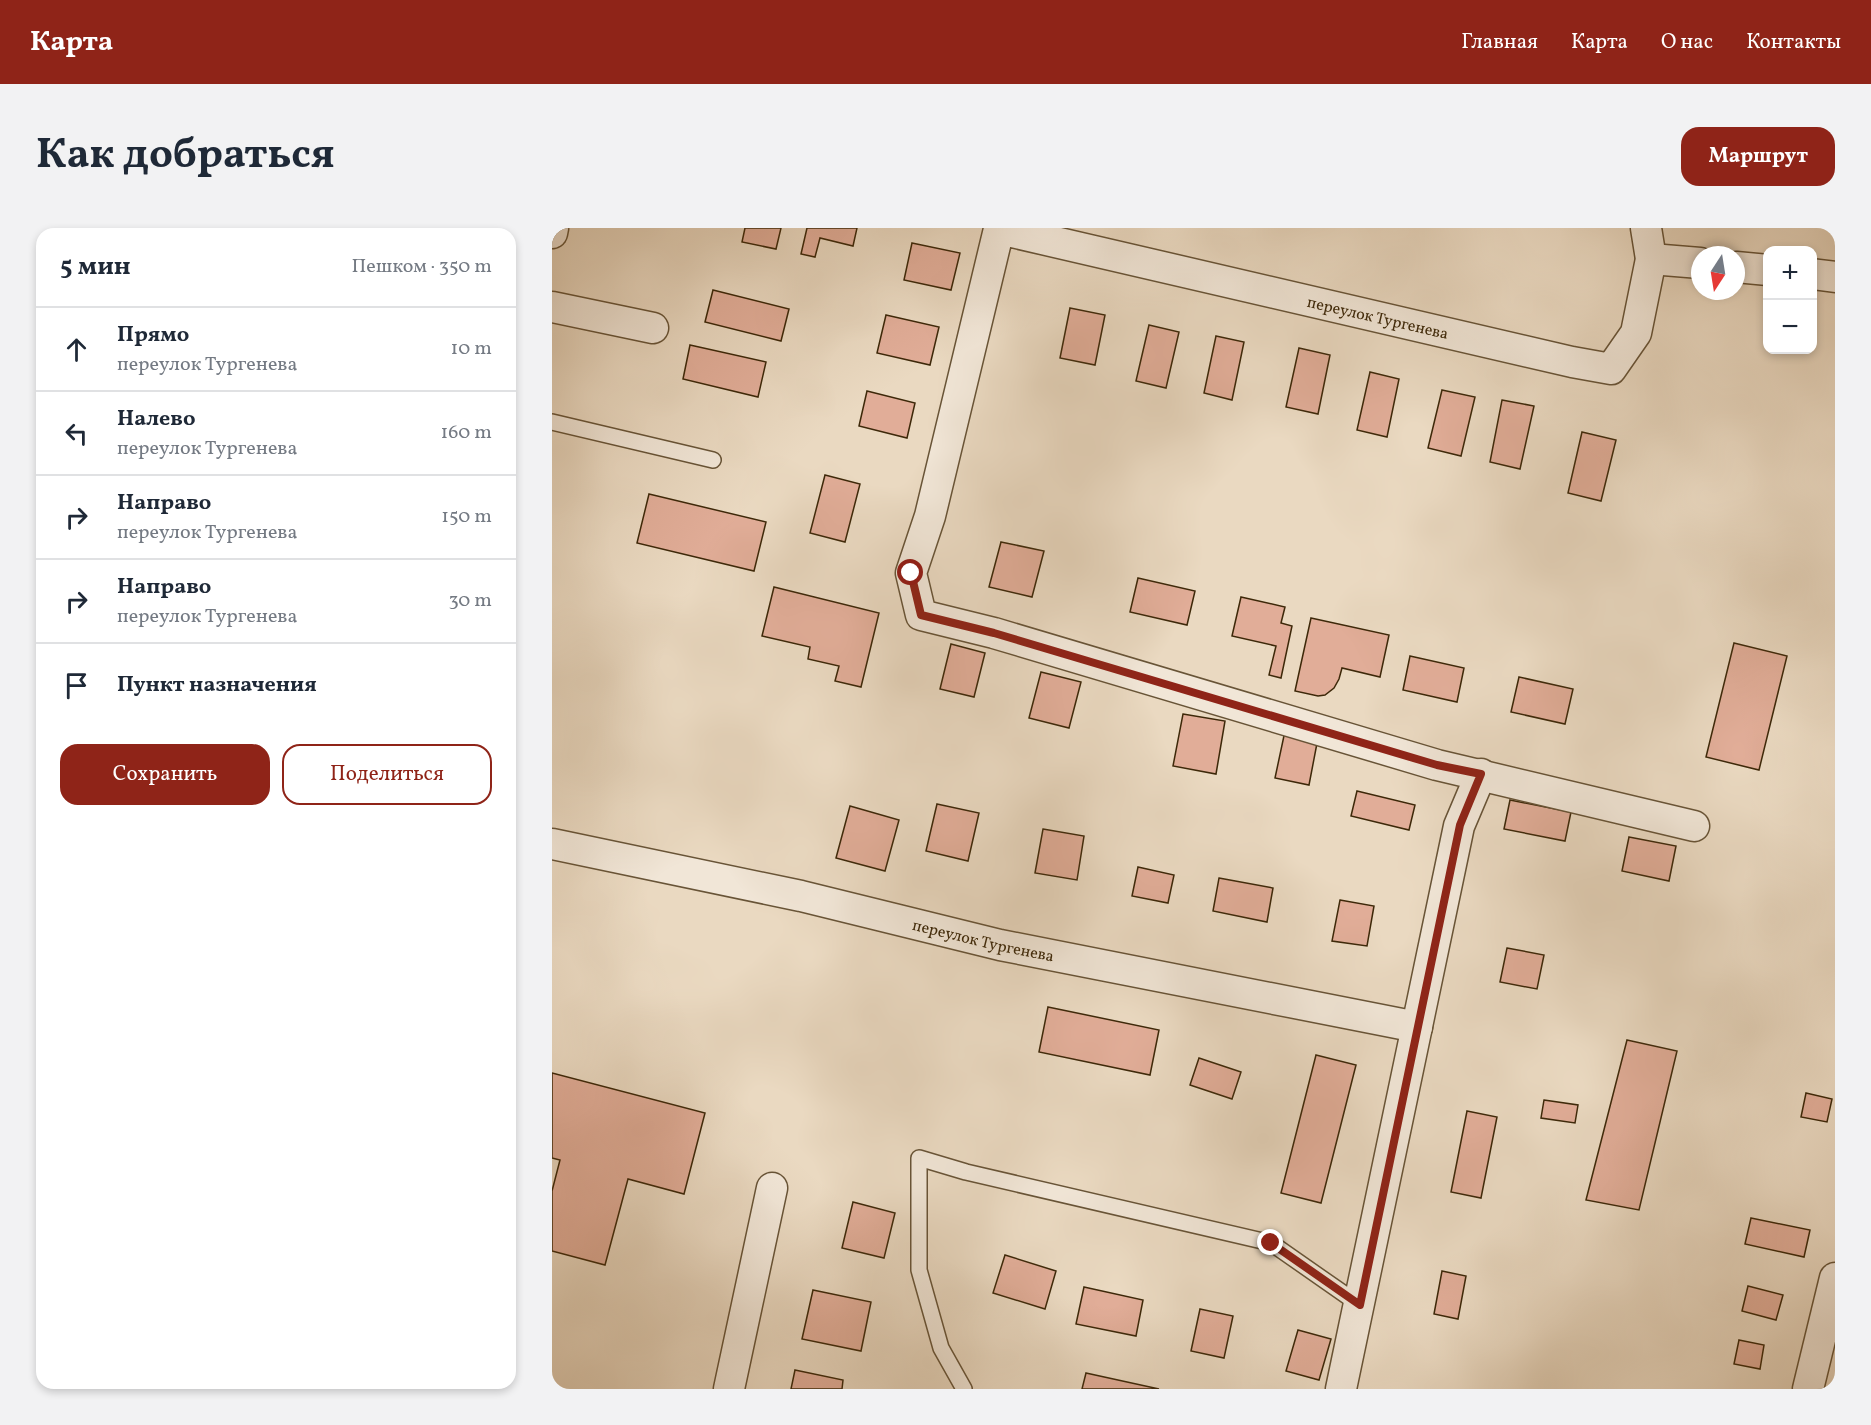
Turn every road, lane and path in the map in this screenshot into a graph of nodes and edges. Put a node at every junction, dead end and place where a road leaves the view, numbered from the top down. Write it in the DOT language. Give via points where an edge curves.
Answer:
graph roads {
  1 [pos="553,228"];
  2 [pos="998,228"];
  3 [pos="1646,228"];
  4 [pos="552,233"];
  5 [pos="1652,259"];
  6 [pos="1691,262"];
  7 [pos="1745,268"];
  8 [pos="1763,270"];
  9 [pos="1817,275"];
  10 [pos="1835,277"];
  11 [pos="552,307"];
  12 [pos="653,328"];
  13 [pos="552,422"];
  14 [pos="713,460"];
  15 [pos="1481,774"];
  16 [pos="1694,826"];
  17 [pos="552,844"];
  18 [pos="1417,1027"];
  19 [pos="772,1188"];
  20 [pos="1835,1278"];
  21 [pos="1360,1305"];
  22 [pos="729,1389"];
  23 [pos="964,1389"];
  24 [pos="1341,1389"];
  25 [pos="1808,1389"];
  1 -- 4 [label="street"];
  2 -- 5 [label="street, переулок Тургенева" via="1611,369 1636,333"];
  2 -- 15 [label="street, переулок Тургенева" via="930,518 911,573 921,615 994,633 1437,765"];
  3 -- 5 [label="street, переулок Тургенева"];
  5 -- 6 [label="street"];
  7 -- 8 [label="street"];
  9 -- 10 [label="street"];
  11 -- 12 [label="street"];
  13 -- 14 [label="lane"];
  15 -- 16 [label="street"];
  15 -- 18 [label="street" via="1460,825"];
  17 -- 18 [label="street, переулок Тургенева" via="801,896 1000,945"];
  18 -- 21 [label="street"];
  19 -- 22 [label="street"];
  20 -- 25 [label="street"];
  21 -- 23 [label="lane" via="1271,1243 919,1158 919,1270 941,1348"];
  21 -- 24 [label="street"];
}
